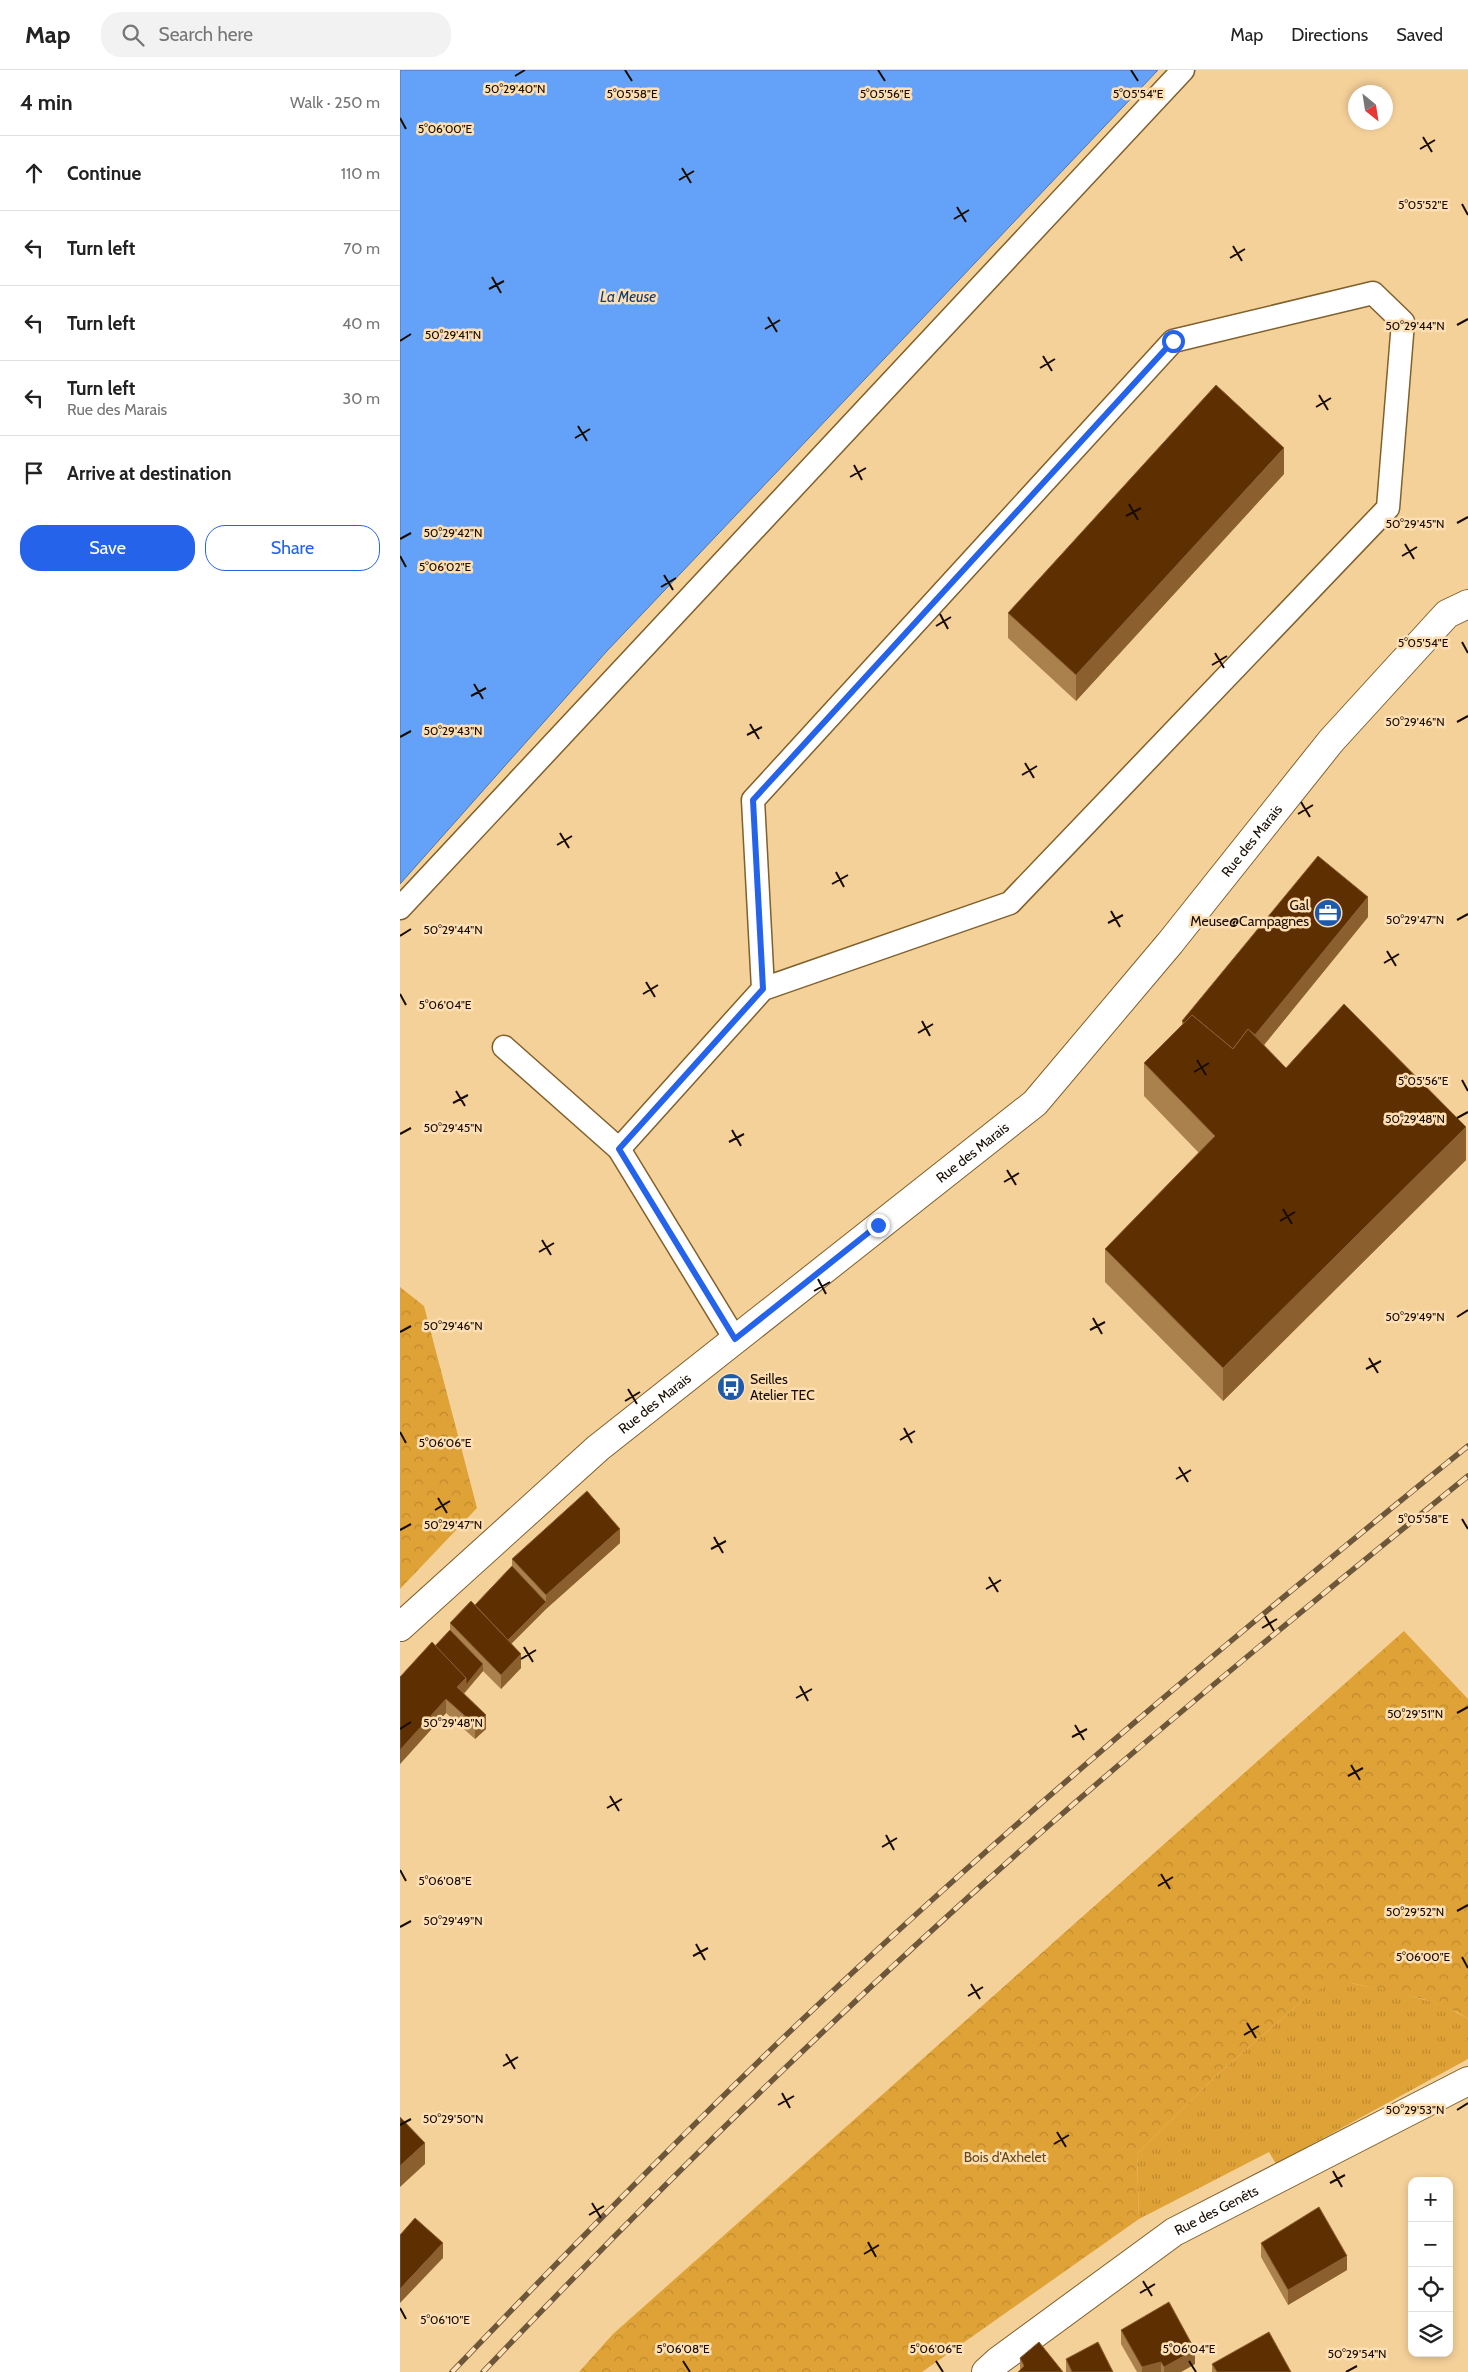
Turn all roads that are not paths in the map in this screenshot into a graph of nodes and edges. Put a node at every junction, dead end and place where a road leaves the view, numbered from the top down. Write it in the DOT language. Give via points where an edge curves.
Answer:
graph roads {
  1 [pos="1183,70"];
  2 [pos="1468,604"];
  3 [pos="400,908"];
  4 [pos="763,989"];
  5 [pos="504,1047"];
  6 [pos="619,1149"];
  7 [pos="735,1339"];
  8 [pos="400,1628"];
  9 [pos="1468,2081"];
  10 [pos="986,2372"];
  1 -- 3 [label="lane"];
  2 -- 7 [label="main road, Rue des Marais" via="1447,614 1331,741 1170,943 1035,1103"];
  4 -- 4 [label="lane" via="1010,903 1388,508 1403,322 1373,293 1173,341 753,800"];
  4 -- 6 [label="lane"];
  5 -- 6 [label="lane"];
  6 -- 7 [label="lane"];
  7 -- 8 [label="main road, Rue des Marais" via="598,1448"];
  9 -- 10 [label="main road, Rue des Genêts" via="1174,2232"];
}
